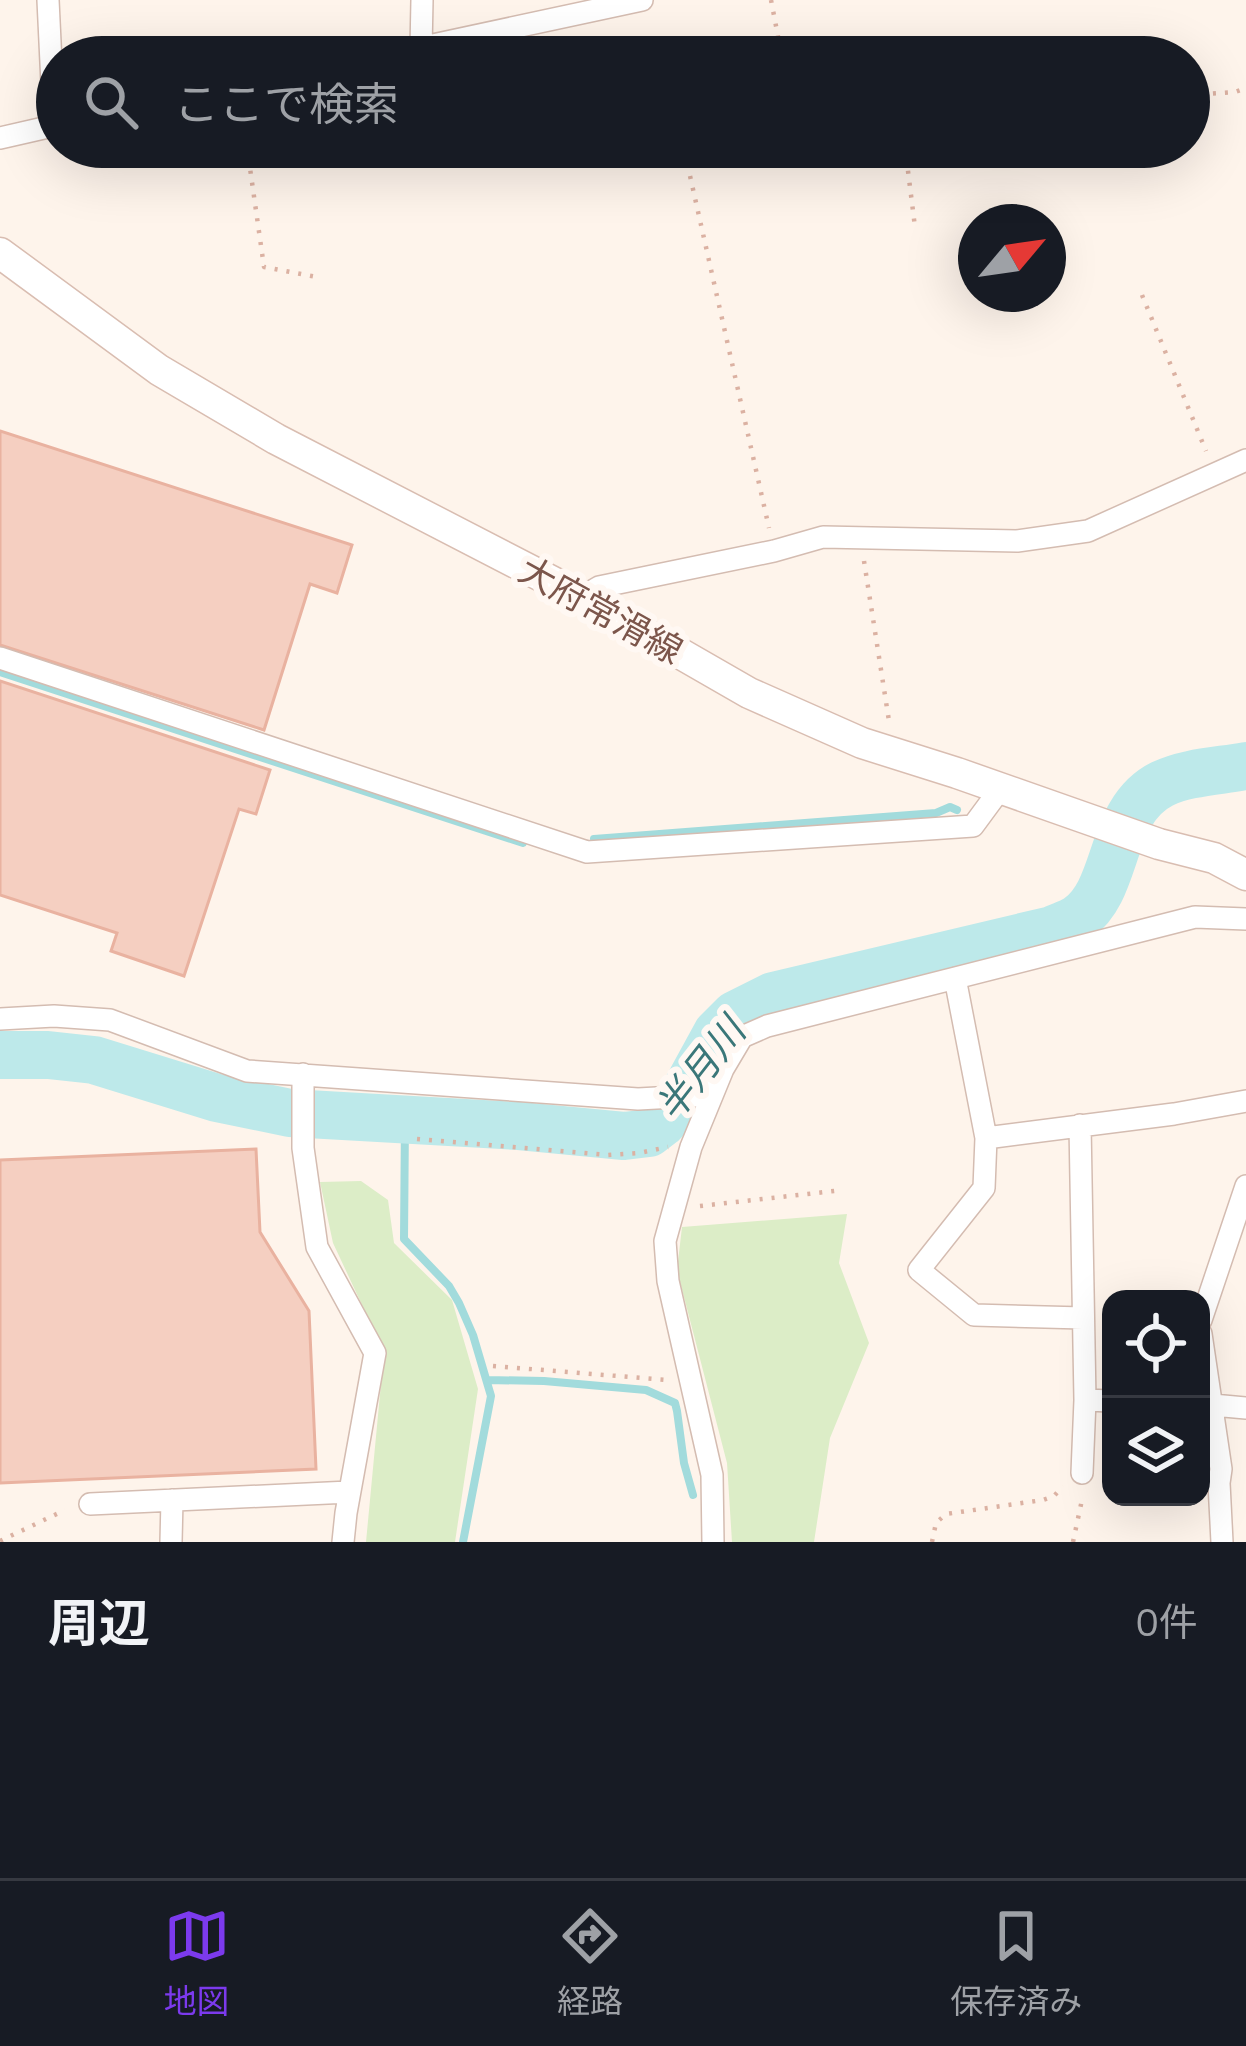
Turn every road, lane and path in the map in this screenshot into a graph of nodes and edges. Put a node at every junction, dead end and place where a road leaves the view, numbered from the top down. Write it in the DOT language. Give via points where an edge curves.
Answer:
graph roads {
  1 [pos="48,0"];
  2 [pos="422,0"];
  3 [pos="642,0"];
  4 [pos="771,0"];
  5 [pos="50,36"];
  6 [pos="421,36"];
  7 [pos="480,36"];
  8 [pos="778,36"];
  9 [pos="1246,88"];
  10 [pos="1210,94"];
  11 [pos="36,130"];
  12 [pos="0,138"];
  13 [pos="251,168"];
  14 [pos="688,168"];
  15 [pos="907,168"];
  16 [pos="914,227"];
  17 [pos="0,253"];
  18 [pos="317,277"];
  19 [pos="1142,295"];
  20 [pos="1246,460"];
  21 [pos="1216,472"];
  22 [pos="860,537"];
  23 [pos="774,551"];
  24 [pos="583,597"];
  25 [pos="0,658"];
  26 [pos="889,752"];
  27 [pos="1001,788"];
  28 [pos="1246,875"];
  29 [pos="1246,919"];
  30 [pos="955,978"];
  31 [pos="0,1019"];
  32 [pos="303,1074"];
  33 [pos="704,1095"];
  34 [pos="1246,1101"];
  35 [pos="1080,1125"];
  36 [pos="986,1138"];
  37 [pos="417,1139"];
  38 [pos="691,1148"];
  39 [pos="1246,1186"];
  40 [pos="843,1190"];
  41 [pos="672,1209"];
  42 [pos="1210,1293"];
  43 [pos="1084,1318"];
  44 [pos="494,1366"];
  45 [pos="689,1380"];
  46 [pos="1085,1400"];
  47 [pos="1102,1401"];
  48 [pos="1210,1404"];
  49 [pos="1246,1408"];
  50 [pos="1210,1421"];
  51 [pos="1082,1473"];
  52 [pos="350,1492"];
  53 [pos="172,1500"];
  54 [pos="90,1504"];
  55 [pos="0,1540"];
  56 [pos="172,1542"];
  57 [pos="343,1542"];
  58 [pos="713,1542"];
  59 [pos="932,1542"];
  60 [pos="1073,1542"];
  61 [pos="1222,1542"];
  1 -- 5 [label="street"];
  2 -- 6 [label="street"];
  3 -- 7 [label="street"];
  4 -- 8 [label="path"];
  9 -- 10 [label="path"];
  11 -- 12 [label="street"];
  13 -- 18 [label="path" via="264,267"];
  14 -- 23 [label="path"];
  15 -- 16 [label="path"];
  17 -- 24 [label="main road, 大府常滑線" via="159,370 276,440"];
  19 -- 21 [label="path"];
  20 -- 21 [label="street"];
  21 -- 22 [label="street" via="1088,531 1017,541"];
  22 -- 23 [label="street"];
  22 -- 26 [label="path"];
  23 -- 24 [label="street" via="598,587"];
  24 -- 26 [label="main road, 大府常滑線" via="749,693"];
  25 -- 27 [label="street" via="587,852 973,826"];
  26 -- 27 [label="main road, 大府常滑線"];
  27 -- 28 [label="main road, 大府常滑線"];
  29 -- 30 [label="street" via="1195,916"];
  30 -- 33 [label="street" via="742,1037"];
  30 -- 36 [label="street"];
  31 -- 32 [label="street" via="110,1020 247,1071"];
  32 -- 33 [label="street" via="662,1100"];
  32 -- 52 [label="street" via="316,1247 375,1353"];
  33 -- 38 [label="street"];
  34 -- 35 [label="street"];
  35 -- 36 [label="street"];
  35 -- 43 [label="street"];
  36 -- 43 [label="street" via="983,1188 919,1270 974,1315"];
  37 -- 38 [label="path" via="608,1155"];
  38 -- 41 [label="street"];
  39 -- 42 [label="street"];
  40 -- 41 [label="path"];
  41 -- 45 [label="street" via="668,1280"];
  43 -- 46 [label="street"];
  44 -- 45 [label="path"];
  45 -- 58 [label="street" via="712,1475"];
  46 -- 47 [label="street"];
  46 -- 51 [label="street"];
  48 -- 49 [label="street"];
  50 -- 61 [label="street" via="1221,1469"];
  51 -- 59 [label="path" via="1043,1500 946,1514"];
  51 -- 60 [label="path"];
  52 -- 53 [label="street"];
  52 -- 57 [label="street"];
  53 -- 54 [label="street"];
  53 -- 56 [label="street"];
  54 -- 55 [label="path"];
}
